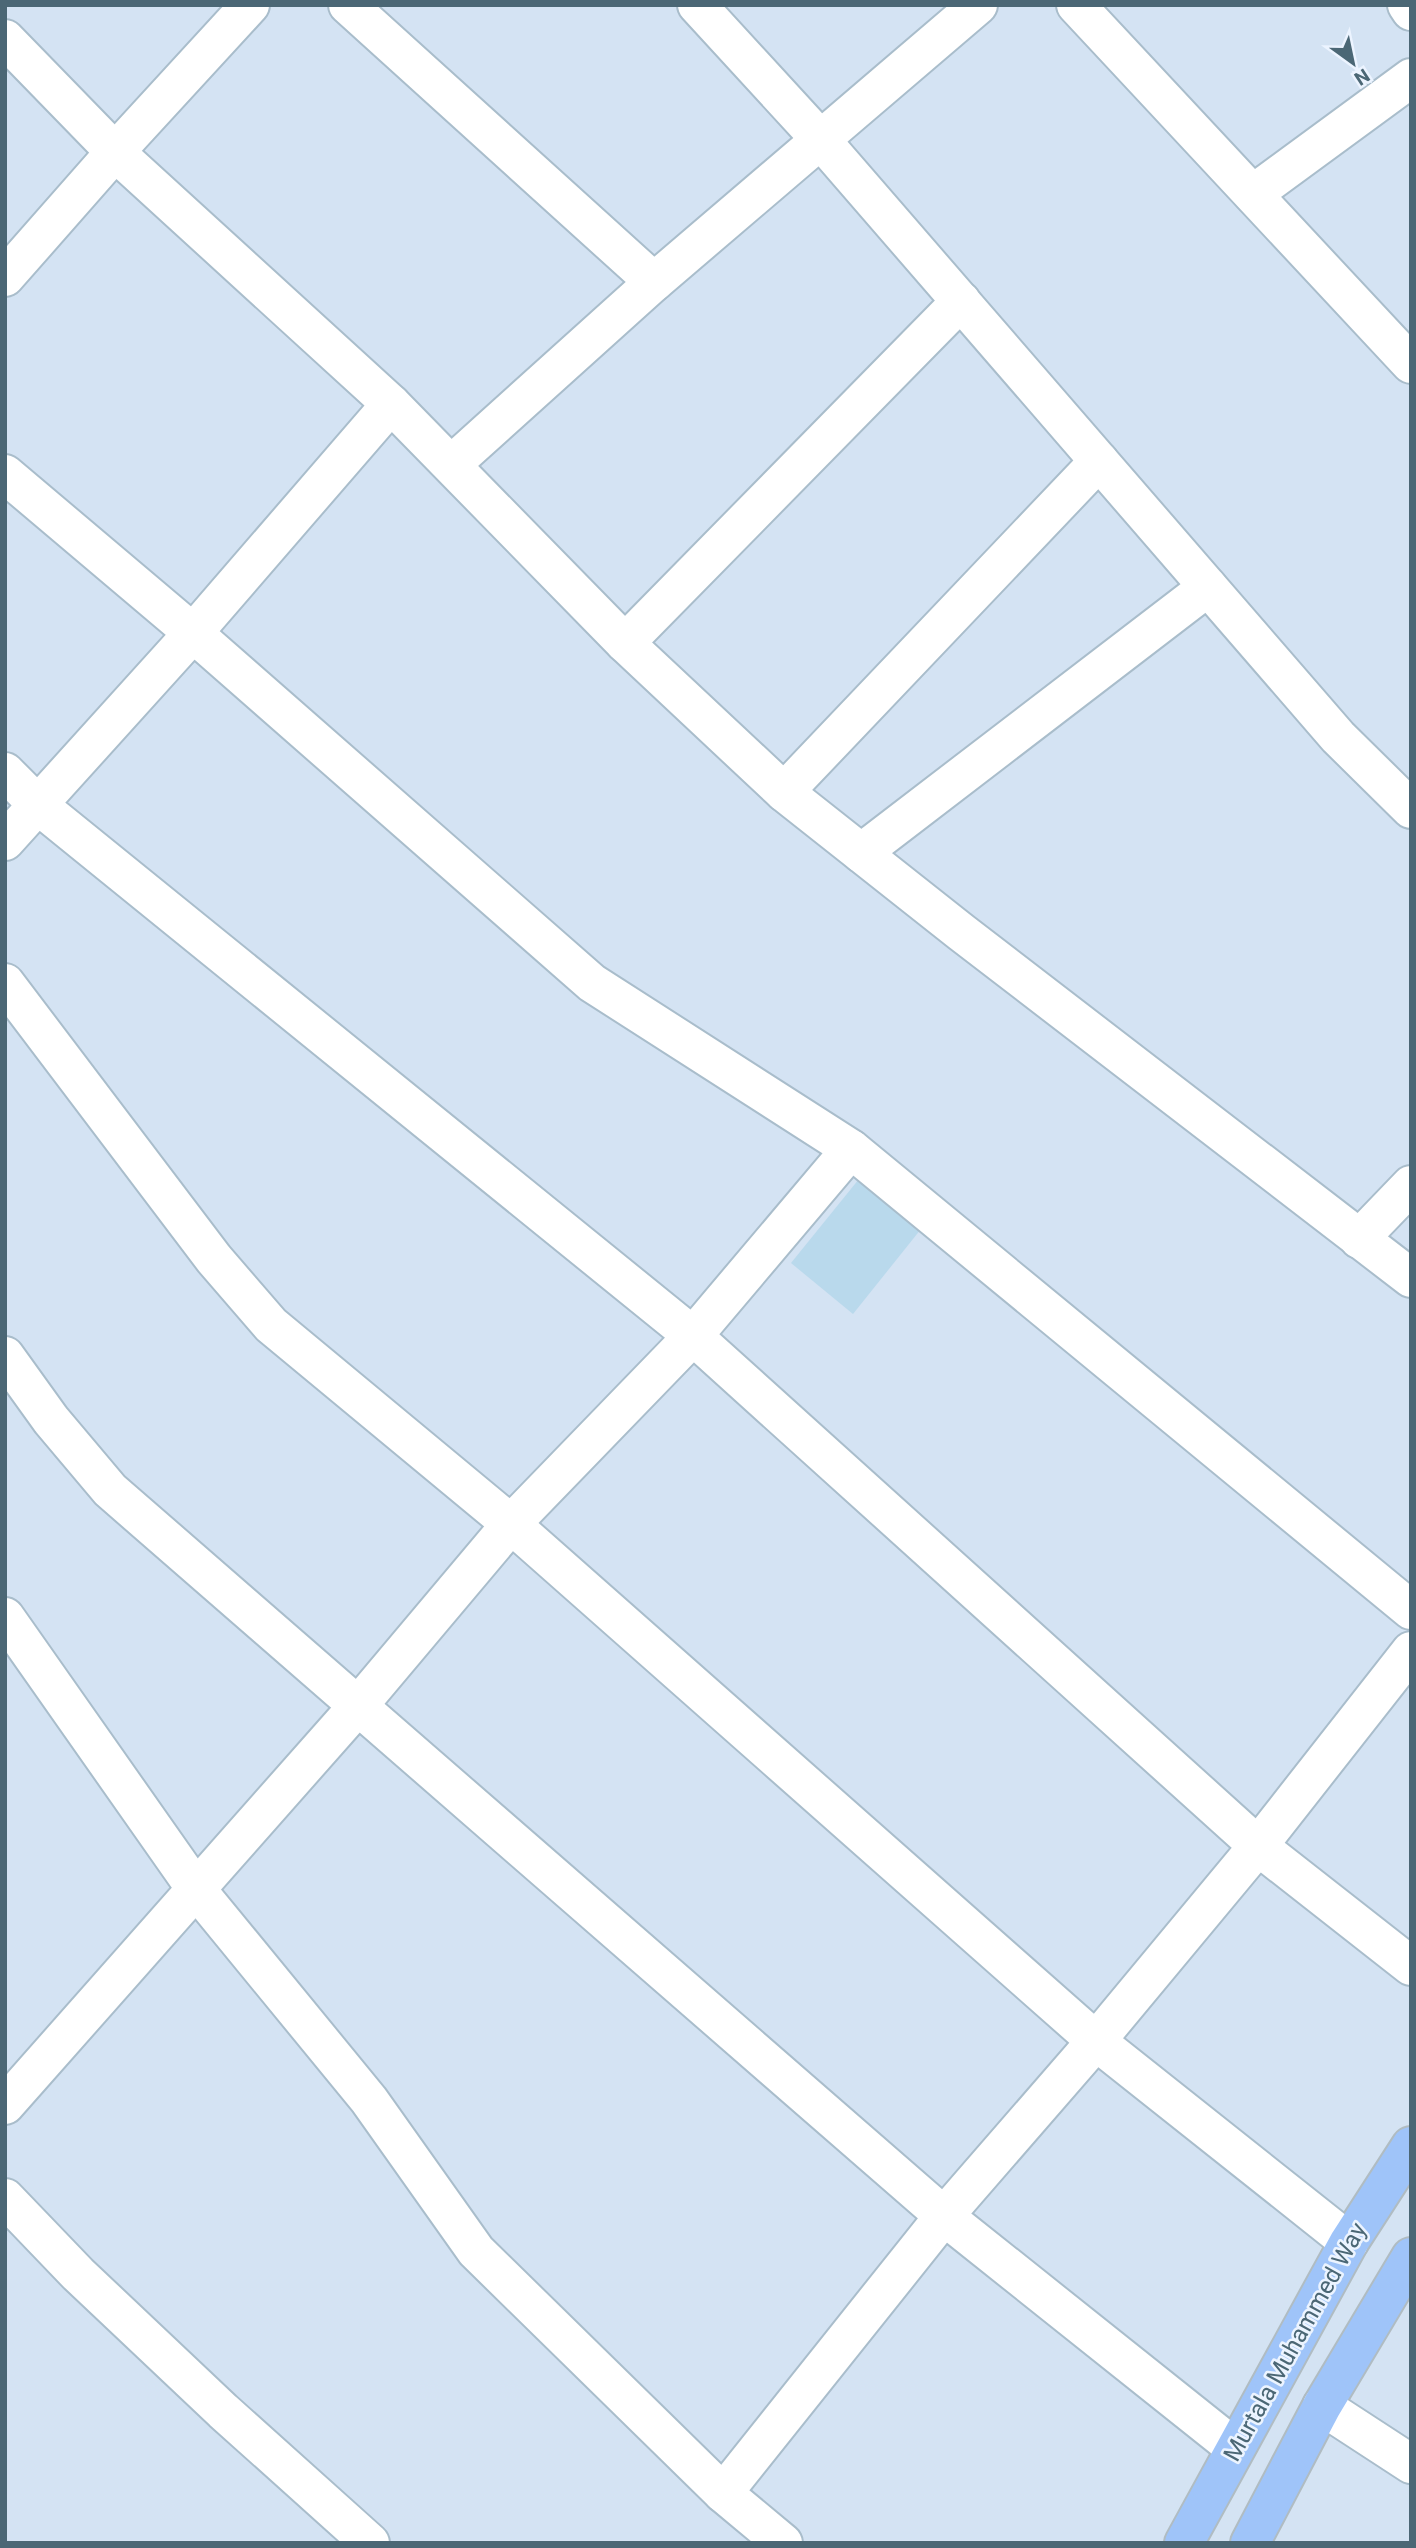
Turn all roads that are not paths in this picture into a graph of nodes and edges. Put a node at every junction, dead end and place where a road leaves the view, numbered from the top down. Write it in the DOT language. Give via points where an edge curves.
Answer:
graph roads {
  1 [pos="250,5"];
  2 [pos="348,5"];
  3 [pos="697,5"];
  4 [pos="978,5"];
  5 [pos="1076,5"];
  6 [pos="1407,5"];
  7 [pos="1411,11"];
  8 [pos="5,39"];
  9 [pos="1411,78"];
  10 [pos="820,139"];
  11 [pos="115,152"];
  12 [pos="1253,194"];
  13 [pos="5,277"];
  14 [pos="654,282"];
  15 [pos="961,301"];
  16 [pos="1411,364"];
  17 [pos="391,404"];
  18 [pos="1100,461"];
  19 [pos="452,464"];
  20 [pos="5,474"];
  21 [pos="1208,587"];
  22 [pos="193,633"];
  23 [pos="625,643"];
  24 [pos="5,772"];
  25 [pos="784,792"];
  26 [pos="38,805"];
  27 [pos="1411,809"];
  28 [pos="5,841"];
  29 [pos="861,853"];
  30 [pos="5,983"];
  31 [pos="851,1149"];
  32 [pos="1411,1185"];
  33 [pos="1359,1239"];
  34 [pos="1411,1278"];
  35 [pos="693,1336"];
  36 [pos="5,1356"];
  37 [pos="511,1524"];
  38 [pos="1411,1610"];
  39 [pos="5,1617"];
  40 [pos="1411,1651"];
  41 [pos="357,1707"];
  42 [pos="1258,1846"];
  43 [pos="196,1889"];
  44 [pos="1411,1966"];
  45 [pos="1096,2041"];
  46 [pos="5,2105"];
  47 [pos="1411,2146"];
  48 [pos="5,2198"];
  49 [pos="944,2217"];
  50 [pos="1349,2242"];
  51 [pos="1411,2256"];
  52 [pos="1322,2406"];
  53 [pos="1235,2448"];
  54 [pos="1411,2464"];
  55 [pos="723,2493"];
  56 [pos="370,2543"];
  57 [pos="783,2543"];
  58 [pos="1184,2543"];
  59 [pos="1250,2543"];
  1 -- 11 [label="street"];
  2 -- 14 [label="street"];
  3 -- 10 [label="street"];
  4 -- 10 [label="street"];
  5 -- 12 [label="street"];
  6 -- 7 [label="street"];
  8 -- 11 [label="street"];
  9 -- 12 [label="street"];
  10 -- 14 [label="street"];
  10 -- 15 [label="street"];
  11 -- 13 [label="street"];
  11 -- 17 [label="street"];
  12 -- 16 [label="street"];
  14 -- 19 [label="street"];
  15 -- 18 [label="street"];
  15 -- 23 [label="street"];
  17 -- 19 [label="street"];
  17 -- 22 [label="street"];
  18 -- 21 [label="street"];
  18 -- 25 [label="street"];
  19 -- 23 [label="street"];
  20 -- 22 [label="street"];
  21 -- 27 [label="street" via="1338,737"];
  21 -- 29 [label="street"];
  22 -- 26 [label="street"];
  22 -- 31 [label="street" via="592,984"];
  23 -- 25 [label="street"];
  24 -- 26 [label="street"];
  25 -- 29 [label="street"];
  26 -- 28 [label="street"];
  26 -- 35 [label="street"];
  29 -- 33 [label="street"];
  30 -- 37 [label="street" via="214,1259 271,1325"];
  31 -- 35 [label="street"];
  31 -- 38 [label="street"];
  32 -- 33 [label="street"];
  33 -- 34 [label="street"];
  35 -- 37 [label="street"];
  35 -- 42 [label="street"];
  36 -- 41 [label="street" via="110,1490"];
  37 -- 41 [label="street"];
  37 -- 45 [label="street"];
  39 -- 43 [label="street"];
  40 -- 42 [label="street"];
  41 -- 43 [label="street"];
  41 -- 49 [label="street"];
  42 -- 44 [label="street"];
  42 -- 45 [label="street"];
  43 -- 46 [label="street"];
  43 -- 55 [label="street" via="369,2100 476,2251"];
  45 -- 49 [label="street"];
  45 -- 50 [label="street"];
  47 -- 50 [label="main road, Murtala Muhammed Way"];
  48 -- 56 [label="street" via="223,2412"];
  49 -- 53 [label="street"];
  49 -- 55 [label="street"];
  50 -- 53 [label="main road, Murtala Muhammed Way"];
  51 -- 52 [label="main road"];
  52 -- 54 [label="street"];
  52 -- 59 [label="main road"];
  53 -- 58 [label="main road, Murtala Muhammed Way"];
  55 -- 57 [label="street"];
}
